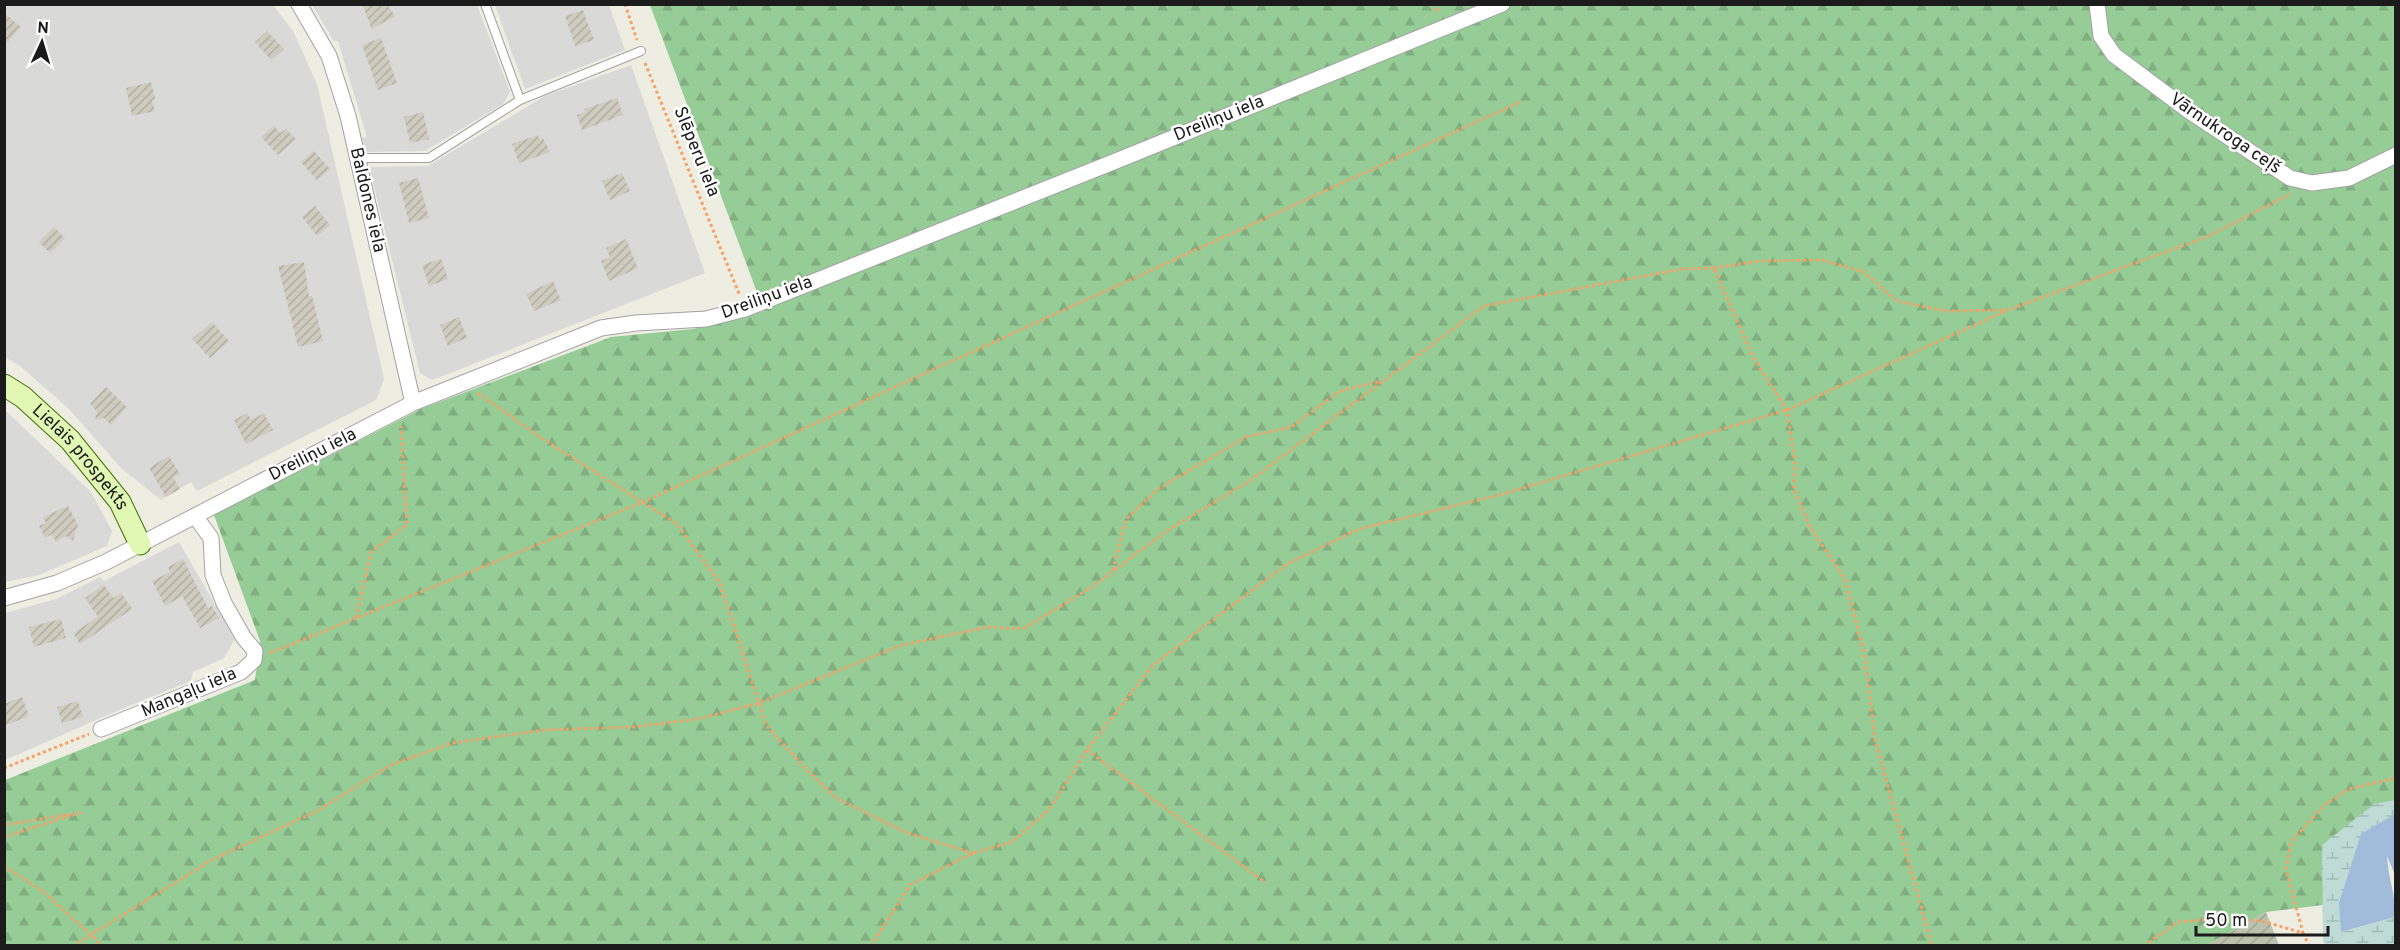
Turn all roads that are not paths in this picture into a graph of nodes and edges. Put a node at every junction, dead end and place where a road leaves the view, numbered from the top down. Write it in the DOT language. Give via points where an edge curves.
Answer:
graph roads {
  1 [pos="299,4"];
  2 [pos="485,4"];
  3 [pos="1502,4"];
  4 [pos="2097,4"];
  5 [pos="641,51"];
  6 [pos="520,100"];
  7 [pos="2396,155"];
  8 [pos="357,158"];
  9 [pos="4,385"];
  10 [pos="406,406"];
  11 [pos="195,516"];
  12 [pos="140,544"];
  13 [pos="4,598"];
  14 [pos="101,729"];
  1 -- 8 [label="street, Baldones iela" via="329,56"];
  2 -- 6 [label="lane"];
  3 -- 10 [label="street, Dreiliņu iela" via="745,309 706,319 601,328"];
  4 -- 7 [label="street, Vārnukroga ceļš" via="2102,36 2114,55 2188,111 2290,178 2312,183 2349,178"];
  5 -- 6 [label="lane"];
  6 -- 8 [label="lane" via="429,158"];
  8 -- 10 [label="street, Baldones iela"];
  9 -- 12 [label="street, Lielais prospekts" via="70,440 120,502"];
  10 -- 11 [label="street, Dreiliņu iela"];
  11 -- 12 [label="street, Dreiliņu iela"];
  11 -- 14 [label="street, Mangaļu iela" via="211,538 213,575 224,603 255,651 254,660 241,672"];
  12 -- 13 [label="street, Dreiliņu iela" via="57,583"];
}
